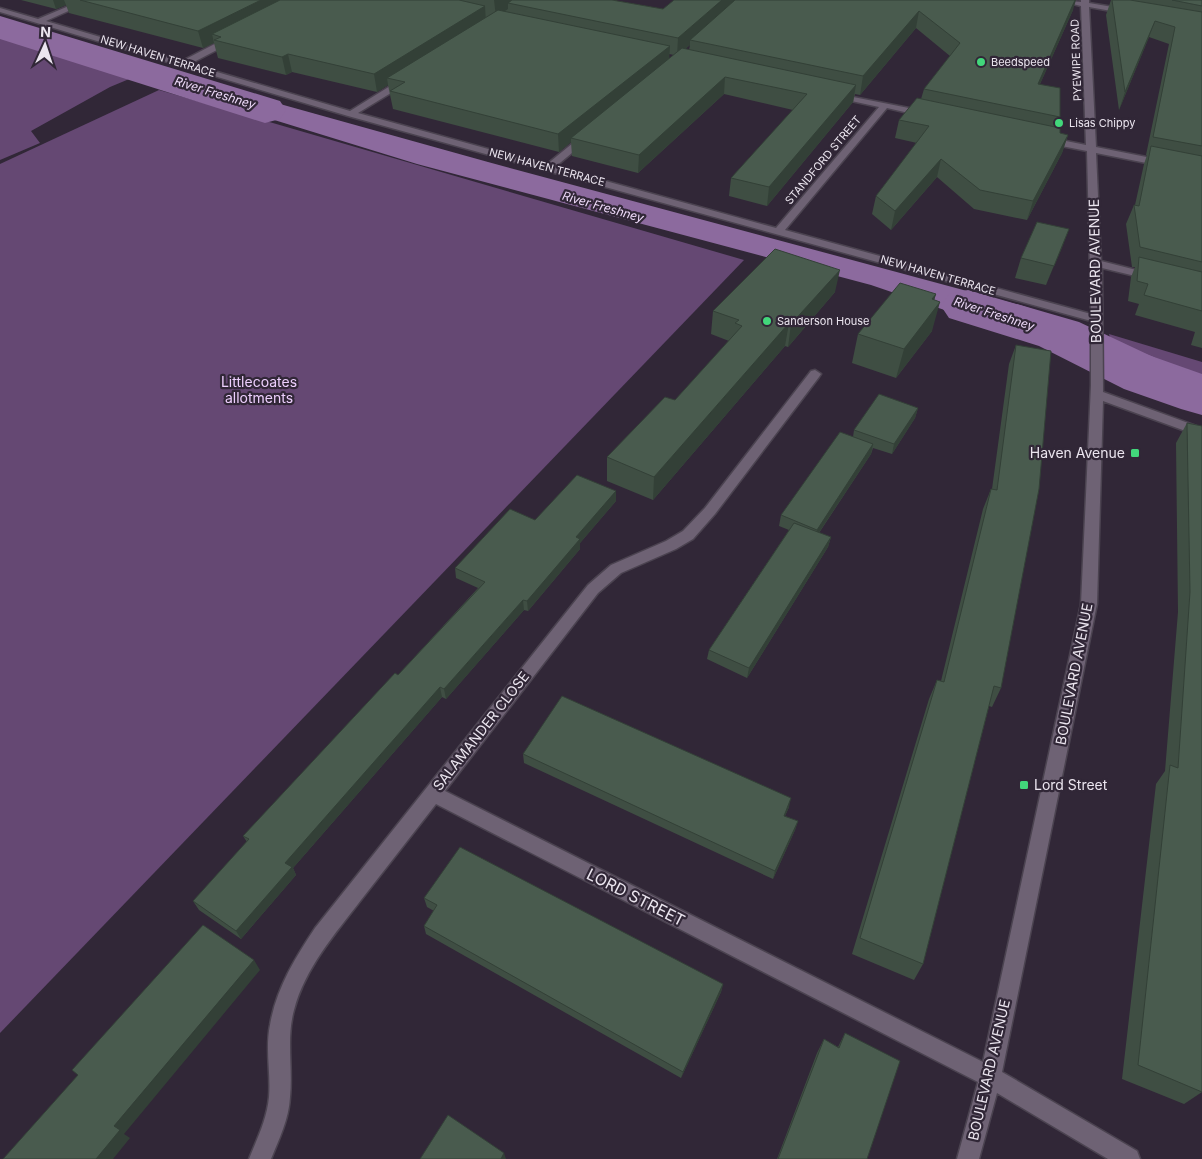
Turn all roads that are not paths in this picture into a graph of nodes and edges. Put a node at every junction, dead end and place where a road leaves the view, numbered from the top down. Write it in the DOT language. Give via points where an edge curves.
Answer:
graph roads {
  1 [pos="89,0"];
  2 [pos="1060,0"];
  3 [pos="1085,2"];
  4 [pos="0,10"];
  5 [pos="1134,13"];
  6 [pos="39,21"];
  7 [pos="242,34"];
  8 [pos="183,64"];
  9 [pos="417,73"];
  10 [pos="828,93"];
  11 [pos="885,105"];
  12 [pos="351,114"];
  13 [pos="933,115"];
  14 [pos="595,130"];
  15 [pos="1038,138"];
  16 [pos="1091,149"];
  17 [pos="549,167"];
  18 [pos="1202,171"];
  19 [pos="780,230"];
  20 [pos="1096,263"];
  21 [pos="1164,280"];
  22 [pos="1097,323"];
  23 [pos="815,374"];
  24 [pos="1097,389"];
  25 [pos="1202,433"];
  26 [pos="432,793"];
  27 [pos="990,1077"];
  28 [pos="260,1159"];
  29 [pos="968,1159"];
  30 [pos="1129,1159"];
  1 -- 6 [label="street"];
  2 -- 3 [label="street"];
  3 -- 5 [label="street"];
  3 -- 16 [label="street, PYEWIPE ROAD"];
  4 -- 6 [label="street, NEW HAVEN TERRACE"];
  6 -- 8 [label="street, NEW HAVEN TERRACE"];
  7 -- 8 [label="street"];
  8 -- 12 [label="street, NEW HAVEN TERRACE"];
  9 -- 12 [label="street"];
  10 -- 11 [label="street"];
  11 -- 13 [label="street"];
  11 -- 19 [label="street, STANDFORD STREET"];
  12 -- 17 [label="street, NEW HAVEN TERRACE"];
  14 -- 17 [label="street"];
  15 -- 16 [label="street"];
  16 -- 18 [label="street"];
  16 -- 20 [label="street, BOULEVARD AVENUE"];
  17 -- 19 [label="street, NEW HAVEN TERRACE"];
  19 -- 22 [label="street, NEW HAVEN TERRACE"];
  20 -- 21 [label="street"];
  20 -- 22 [label="street, BOULEVARD AVENUE"];
  22 -- 24 [label="street, BOULEVARD AVENUE"];
  23 -- 26 [label="street, SALAMANDER CLOSE" via="688,535 616,569 601,581"];
  24 -- 25 [label="street"];
  24 -- 27 [label="street, BOULEVARD AVENUE" via="1089,604"];
  26 -- 27 [label="street, LORD STREET"];
  26 -- 28 [label="street, SALAMANDER CLOSE" via="322,935 289,988 280,1025 277,1058 280,1090 274,1126"];
  27 -- 29 [label="street, BOULEVARD AVENUE"];
  27 -- 30 [label="street, LORD STREET"];
}
